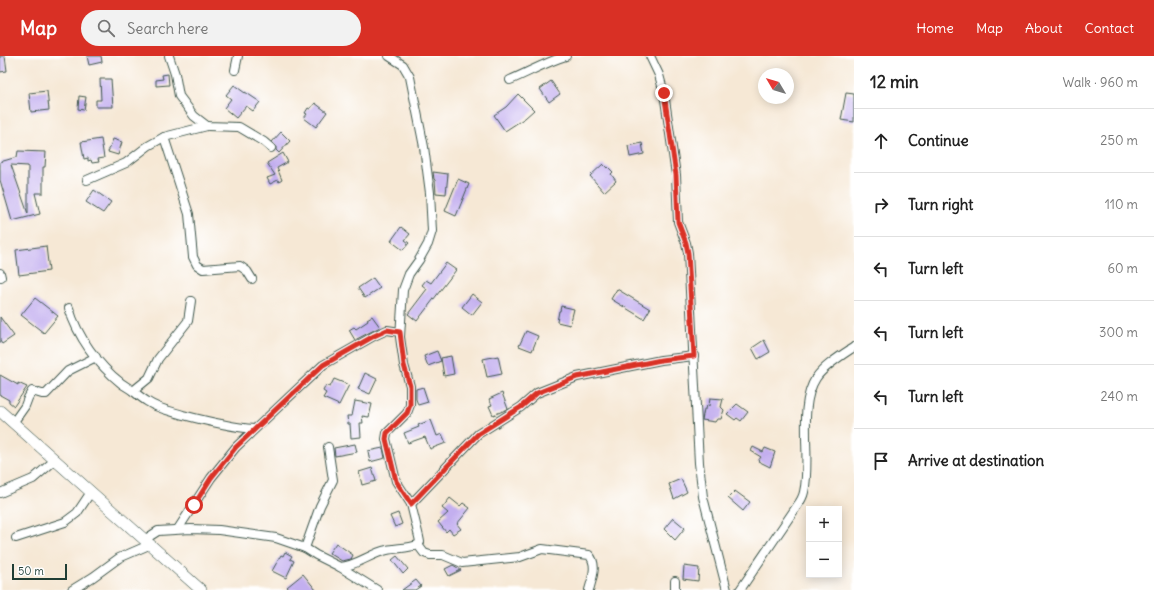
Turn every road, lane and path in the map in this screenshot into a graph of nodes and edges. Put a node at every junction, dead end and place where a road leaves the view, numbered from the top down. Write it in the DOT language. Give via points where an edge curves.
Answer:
graph roads {
  1 [pos="169,56"];
  2 [pos="238,56"];
  3 [pos="389,56"];
  4 [pos="566,56"];
  5 [pos="650,56"];
  6 [pos="235,70"];
  7 [pos="510,80"];
  8 [pos="207,126"];
  9 [pos="164,137"];
  10 [pos="271,148"];
  11 [pos="87,180"];
  12 [pos="252,279"];
  13 [pos="191,301"];
  14 [pos="69,308"];
  15 [pos="400,332"];
  16 [pos="854,347"];
  17 [pos="694,356"];
  18 [pos="96,357"];
  19 [pos="133,391"];
  20 [pos="0,411"];
  21 [pos="13,423"];
  22 [pos="254,429"];
  23 [pos="328,447"];
  24 [pos="55,460"];
  25 [pos="91,492"];
  26 [pos="0,493"];
  27 [pos="411,504"];
  28 [pos="178,529"];
  29 [pos="16,538"];
  30 [pos="146,542"];
  31 [pos="418,545"];
  32 [pos="305,548"];
  33 [pos="340,567"];
  34 [pos="72,590"];
  35 [pos="201,590"];
  36 [pos="378,590"];
  37 [pos="589,590"];
  38 [pos="727,590"];
  39 [pos="740,590"];
  1 -- 8 [label="street" via="179,96 194,116"];
  2 -- 6 [label="street"];
  3 -- 15 [label="street" via="403,65 410,77 424,147 432,231 428,244 409,274 403,290"];
  4 -- 7 [label="street" via="550,60"];
  5 -- 17 [label="street" via="659,74 664,93 676,175 678,222 688,253"];
  8 -- 9 [label="street"];
  8 -- 10 [label="street" via="239,127"];
  9 -- 11 [label="street" via="126,163"];
  9 -- 12 [label="street" via="189,214 193,257 197,265 203,268 240,266"];
  13 -- 19 [label="street" via="188,321 158,359 149,378"];
  14 -- 18 [label="street" via="79,332"];
  15 -- 22 [label="street" via="387,330 323,365"];
  15 -- 27 [label="street" via="404,365 410,386 410,405 407,413 387,433 386,439 396,481"];
  16 -- 39 [label="street" via="816,377 809,391 804,493"];
  17 -- 27 [label="street" via="577,377 537,393 521,407 478,434"];
  17 -- 38 [label="street" via="703,497"];
  18 -- 19 [label="street" via="120,383"];
  18 -- 21 [label="street" via="68,371 46,394 32,391"];
  19 -- 22 [label="street" via="161,408 209,422"];
  20 -- 21 [label="main road"];
  21 -- 24 [label="main road"];
  22 -- 28 [label="street" via="211,478"];
  23 -- 32 [label="street" via="333,480 320,506"];
  24 -- 25 [label="main road"];
  24 -- 26 [label="street" via="33,479"];
  25 -- 29 [label="street" via="77,513 65,522"];
  25 -- 30 [label="main road"];
  27 -- 31 [label="street" via="420,537"];
  28 -- 30 [label="street" via="158,531"];
  28 -- 32 [label="street" via="247,533 276,538"];
  30 -- 34 [label="street"];
  30 -- 35 [label="main road"];
  31 -- 33 [label="street" via="387,550"];
  31 -- 37 [label="street" via="424,553 443,555 462,564 520,557 542,549 590,555 594,564"];
  32 -- 33 [label="street"];
  33 -- 36 [label="street"];
}
